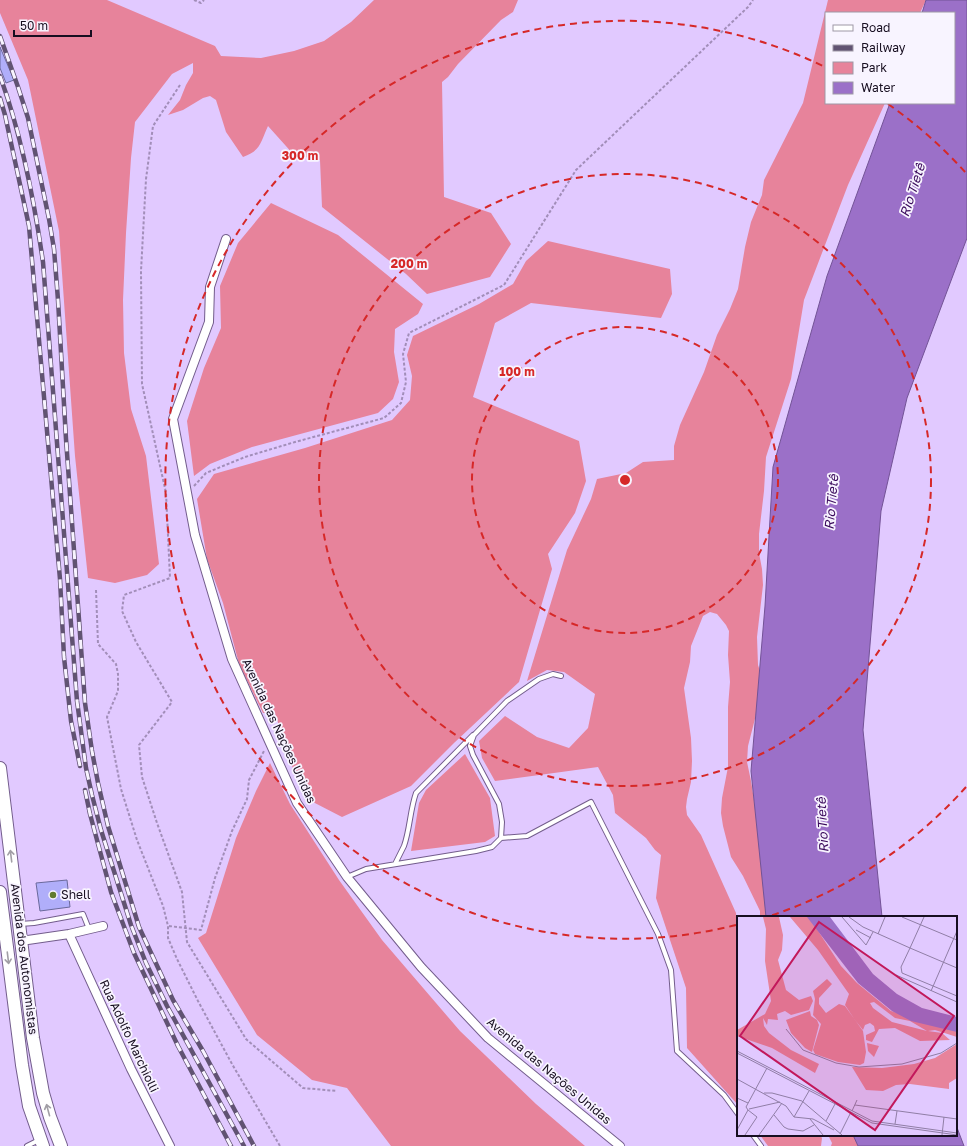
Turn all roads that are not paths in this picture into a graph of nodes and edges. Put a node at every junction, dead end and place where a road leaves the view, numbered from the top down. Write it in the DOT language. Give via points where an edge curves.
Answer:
graph roads {
  1 [pos="226,238"];
  2 [pos="561,676"];
  3 [pos="474,735"];
  4 [pos="0,768"];
  5 [pos="501,838"];
  6 [pos="395,864"];
  7 [pos="347,877"];
  8 [pos="0,892"];
  9 [pos="20,924"];
  10 [pos="102,926"];
  11 [pos="89,930"];
  12 [pos="70,934"];
  13 [pos="3,940"];
  14 [pos="22,941"];
  15 [pos="737,1113"];
  16 [pos="754,1136"];
  17 [pos="42,1143"];
  18 [pos="27,1146"];
  19 [pos="61,1146"];
  20 [pos="170,1146"];
  21 [pos="620,1146"];
  22 [pos="761,1146"];
  1 -- 7 [label="street, Avenida das Nações Unidas" via="210,287 209,322 173,420 195,535 232,659 297,803"];
  2 -- 3 [label="lane" via="553,674 539,678 507,701"];
  3 -- 5 [label="lane" via="470,746 473,755 499,804"];
  3 -- 6 [label="lane" via="416,793 403,848"];
  9 -- 4 [label="main road, Avenida dos Autonomistas, one-way"];
  5 -- 6 [label="lane" via="492,847 476,851"];
  5 -- 15 [label="lane" via="527,836 591,802 658,934 670,970 677,1051 724,1095"];
  6 -- 7 [label="lane" via="366,869"];
  7 -- 21 [label="street, Avenida das Nações Unidas" via="421,968 488,1038"];
  8 -- 13 [label="main road, Avenida dos Autonomistas"];
  9 -- 11 [label="lane" via="83,914"];
  9 -- 14 [label="main road, Avenida dos Autonomistas"];
  10 -- 11 [label="street"];
  11 -- 12 [label="street"];
  12 -- 14 [label="street"];
  12 -- 20 [label="street, Rua Adolfo Marchiolli" via="130,1069"];
  13 -- 17 [label="main road, Avenida dos Autonomistas, one-way" via="29,1106"];
  19 -- 14 [label="main road, Avenida dos Autonomistas, one-way" via="43,1093"];
  16 -- 22 [label="lane"];
  17 -- 18 [label="lane"];
}
